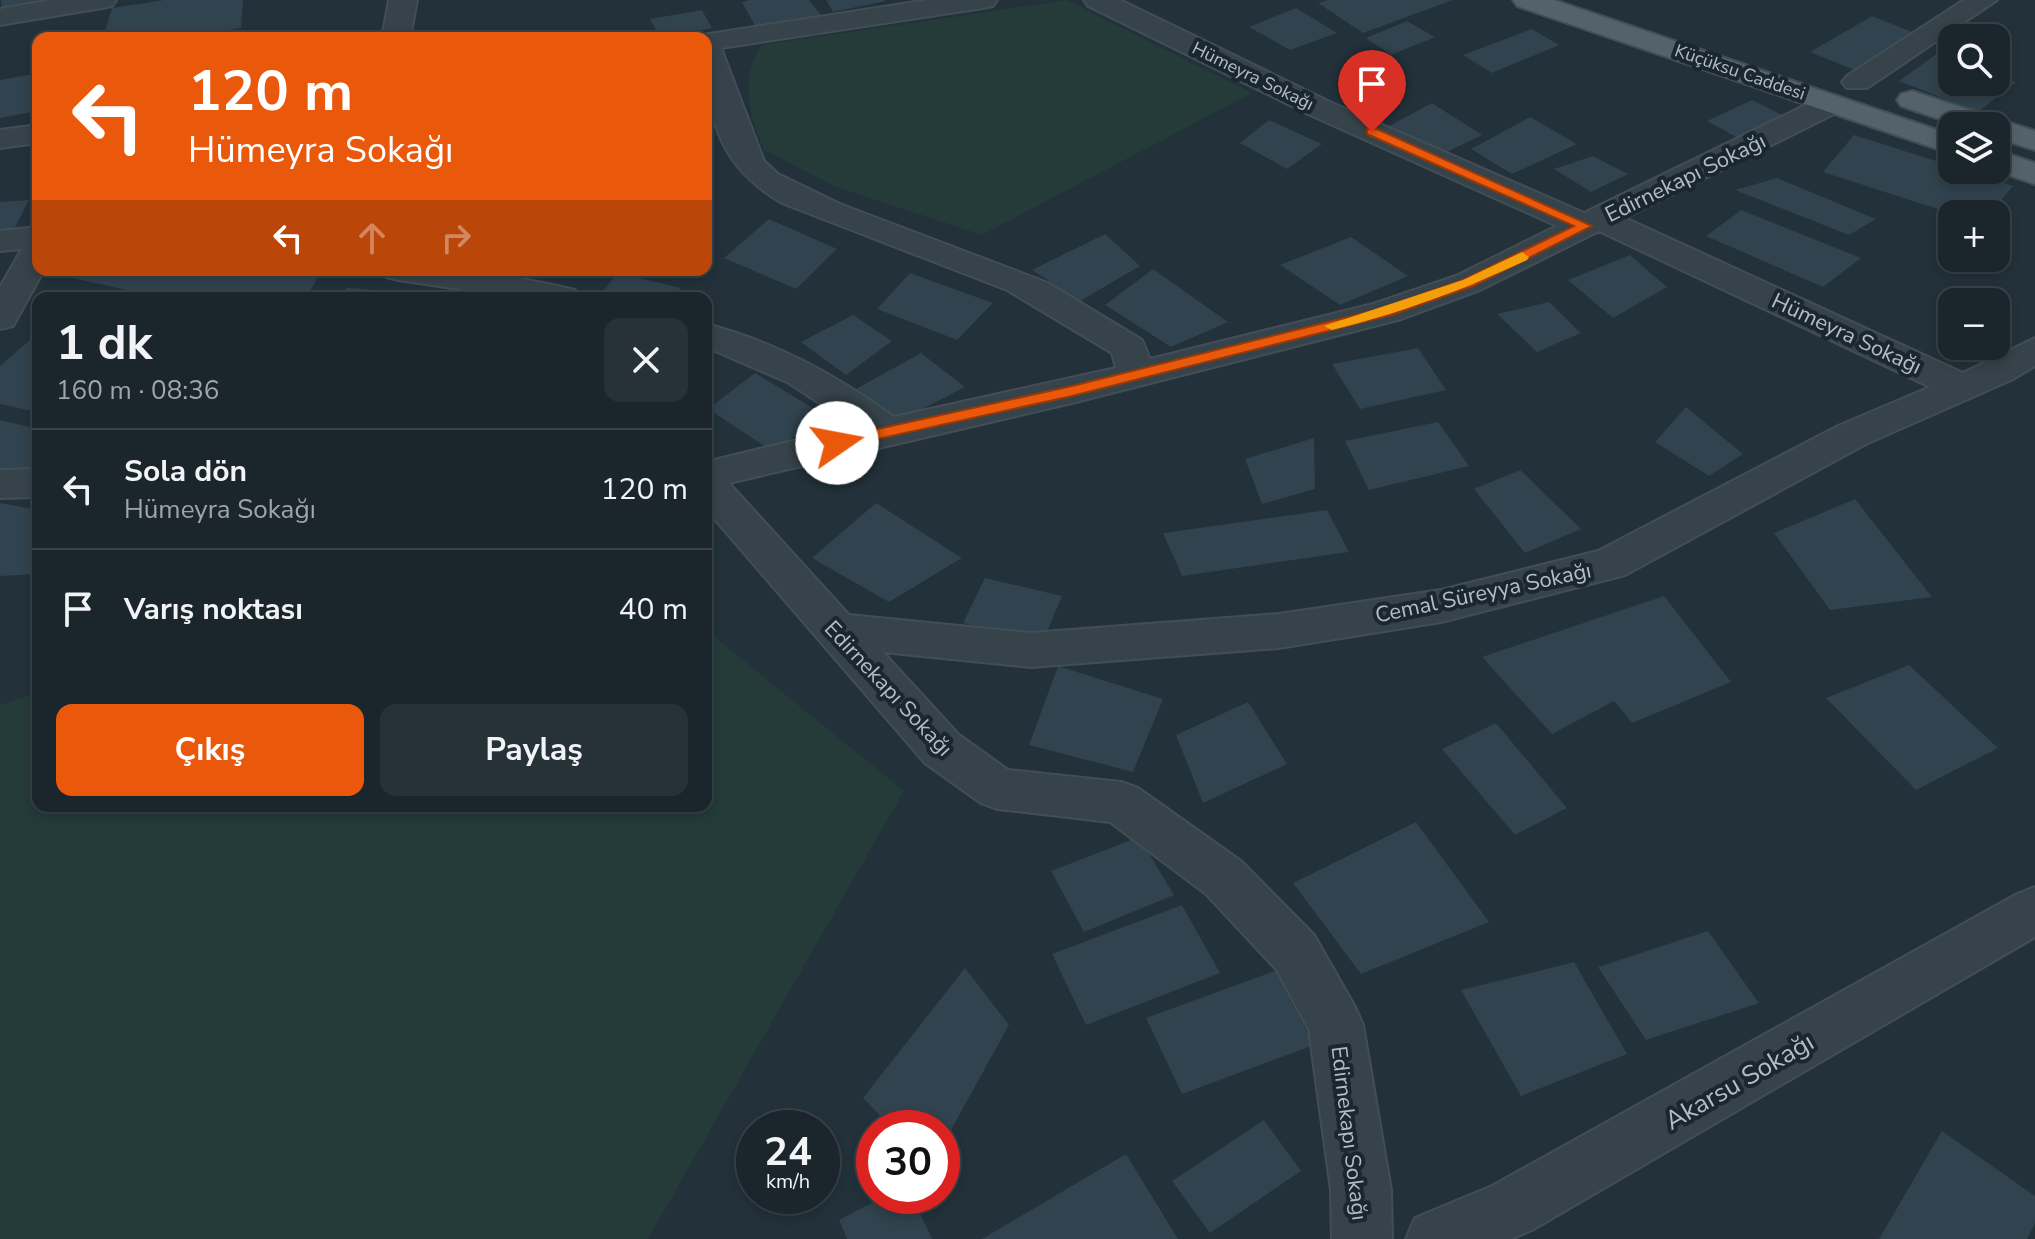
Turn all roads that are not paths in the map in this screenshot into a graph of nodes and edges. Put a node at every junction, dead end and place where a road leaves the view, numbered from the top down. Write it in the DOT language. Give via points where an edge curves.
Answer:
graph roads {
  1 [pos="403,0"];
  2 [pos="983,0"];
  3 [pos="1098,0"];
  4 [pos="1527,0"];
  5 [pos="1610,0"];
  6 [pos="1983,0"];
  7 [pos="93,7"];
  8 [pos="0,17"];
  9 [pos="398,32"];
  10 [pos="712,43"];
  11 [pos="1755,48"];
  12 [pos="712,60"];
  13 [pos="1839,86"];
  14 [pos="1938,112"];
  15 [pos="2010,133"];
  16 [pos="32,135"];
  17 [pos="1938,138"];
  18 [pos="0,139"];
  19 [pos="2035,141"];
  20 [pos="2010,165"];
  21 [pos="2035,174"];
  22 [pos="1593,222"];
  23 [pos="32,238"];
  24 [pos="0,241"];
  25 [pos="32,261"];
  26 [pos="440,276"];
  27 [pos="538,292"];
  28 [pos="0,318"];
  29 [pos="712,337"];
  30 [pos="2035,350"];
  31 [pos="1136,375"];
  32 [pos="1962,387"];
  33 [pos="888,432"];
  34 [pos="712,475"];
  35 [pos="32,483"];
  36 [pos="0,484"];
  37 [pos="712,490"];
  38 [pos="833,630"];
  39 [pos="2035,910"];
  40 [pos="1362,1239"];
  41 [pos="1436,1239"];
  1 -- 9 [label="street"];
  2 -- 10 [label="street"];
  3 -- 22 [label="street, Hümeyra Sokağı" via="1319,108"];
  4 -- 13 [label="main road, Küçüksu Caddesi"];
  5 -- 11 [label="main road, Küçüksu Caddesi"];
  6 -- 13 [label="street, Edirnekapı Sokağı"];
  7 -- 8 [label="street"];
  12 -- 31 [label="street" via="751,166 773,185 1066,305 1129,348"];
  13 -- 14 [label="main road, Küçüksu Caddesi"];
  13 -- 17 [label="main road, Küçüksu Caddesi"];
  13 -- 22 [label="street, Edirnekapı Sokağı"];
  15 -- 19 [label="main road"];
  16 -- 18 [label="street"];
  20 -- 21 [label="main road"];
  22 -- 31 [label="street, Edirnekapı Sokağı" via="1468,283 1385,312"];
  22 -- 32 [label="street, Hümeyra Sokağı"];
  23 -- 24 [label="street"];
  25 -- 28 [label="street"];
  26 -- 27 [label="street"];
  29 -- 33 [label="street" via="751,347 835,391"];
  30 -- 32 [label="street, Cemal Süreyya Sokağı"];
  31 -- 33 [label="street, Edirnekapı Sokağı"];
  32 -- 38 [label="street, Cemal Süreyya Sokağı" via="1839,442 1610,564 1441,606 1279,631 1031,650"];
  33 -- 34 [label="street, Edirnekapı Sokağı"];
  35 -- 36 [label="street"];
  37 -- 38 [label="street, Edirnekapı Sokağı"];
  38 -- 40 [label="street, Edirnekapı Sokağı" via="953,757 998,789 1121,803 1224,878 1295,952 1336,1025 1361,1190"];
  39 -- 41 [label="street, Akarsu Sokağı" via="1511,1209"];
}
